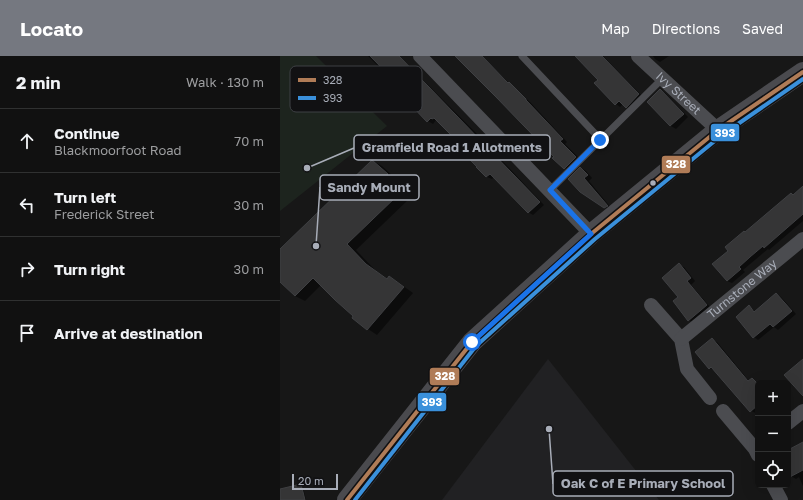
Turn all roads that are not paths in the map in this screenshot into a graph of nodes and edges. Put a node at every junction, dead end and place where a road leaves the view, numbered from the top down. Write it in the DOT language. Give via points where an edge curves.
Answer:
graph roads {
  1 [pos="420,56"];
  2 [pos="522,56"];
  3 [pos="638,56"];
  4 [pos="803,72"];
  5 [pos="662,79"];
  6 [pos="718,130"];
  7 [pos="600,140"];
  8 [pos="550,190"];
  9 [pos="591,234"];
  10 [pos="803,239"];
  11 [pos="651,305"];
  12 [pos="681,339"];
  13 [pos="710,398"];
  14 [pos="723,411"];
  15 [pos="803,411"];
  16 [pos="791,421"];
  17 [pos="755,449"];
  18 [pos="775,488"];
  19 [pos="347,500"];
  20 [pos="781,500"];
  1 -- 8 [label="street"];
  2 -- 7 [label="lane"];
  3 -- 5 [label="street, Ivy Street"];
  4 -- 6 [label="street"];
  5 -- 6 [label="street, Ivy Street"];
  5 -- 7 [label="lane"];
  6 -- 9 [label="street"];
  7 -- 8 [label="lane"];
  8 -- 9 [label="street"];
  9 -- 19 [label="street" via="472,342"];
  10 -- 12 [label="street, Turnstone Way"];
  11 -- 12 [label="street"];
  12 -- 13 [label="street" via="687,369"];
  14 -- 17 [label="street"];
  15 -- 16 [label="street"];
  18 -- 20 [label="street"];
}
